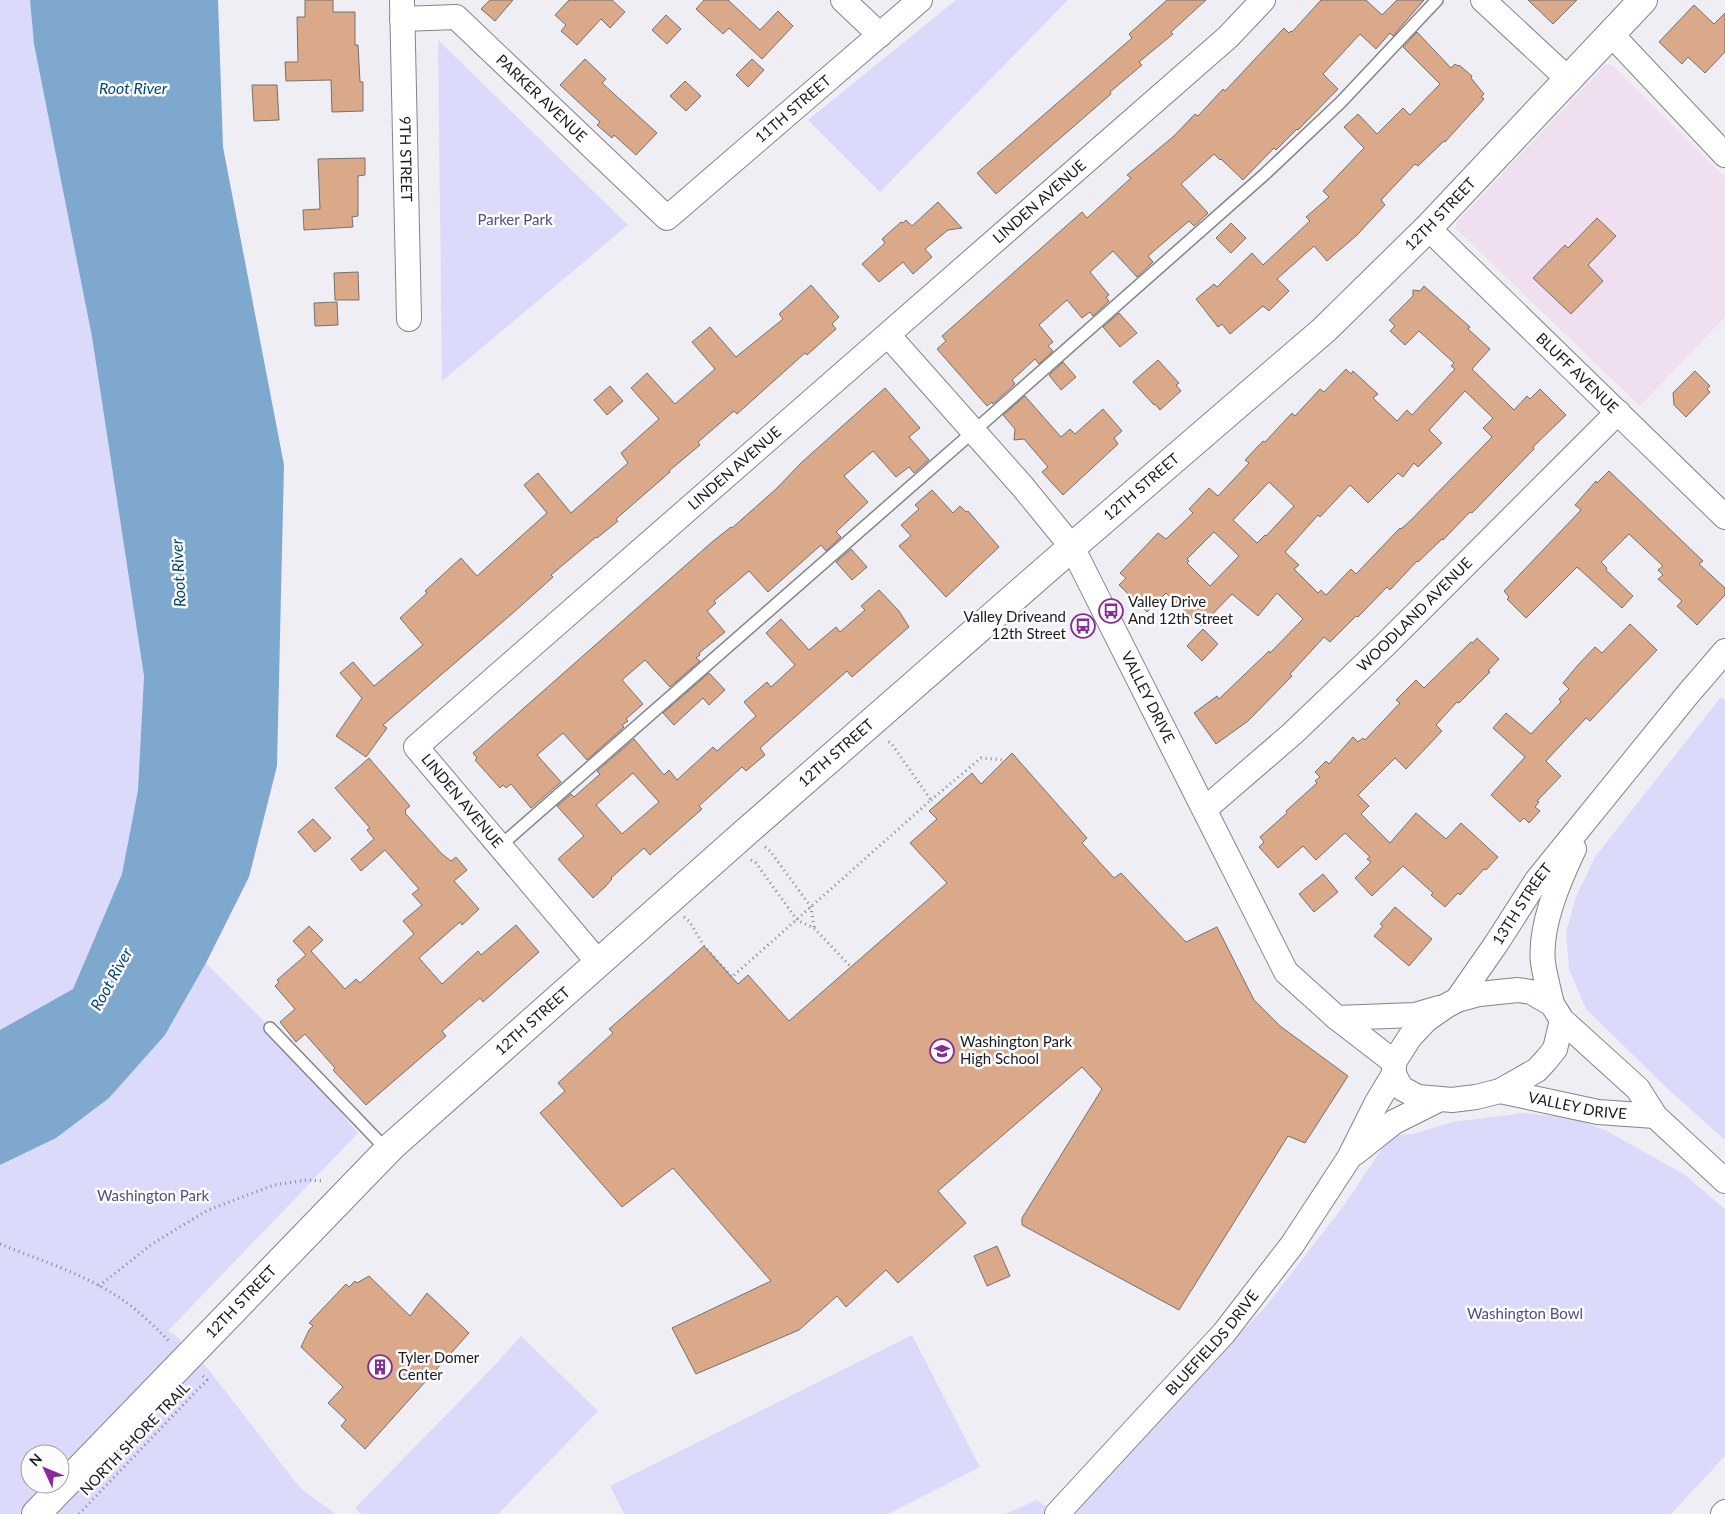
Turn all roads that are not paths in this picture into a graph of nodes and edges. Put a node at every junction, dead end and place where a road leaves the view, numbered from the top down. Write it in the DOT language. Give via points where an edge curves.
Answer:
graph roads {
  1 [pos="843,0"];
  2 [pos="920,0"];
  3 [pos="1263,0"];
  4 [pos="1437,0"];
  5 [pos="1483,0"];
  6 [pos="1643,0"];
  7 [pos="402,9"];
  8 [pos="1611,34"];
  9 [pos="880,35"];
  10 [pos="1568,79"];
  11 [pos="1725,155"];
  12 [pos="667,218"];
  13 [pos="1428,228"];
  14 [pos="409,318"];
  15 [pos="888,335"];
  16 [pos="1618,412"];
  17 [pos="974,432"];
  18 [pos="1725,517"];
  19 [pos="1072,547"];
  20 [pos="1725,651"];
  21 [pos="1205,809"];
  22 [pos="1592,811"];
  23 [pos="500,846"];
  24 [pos="598,962"];
  25 [pos="1452,1003"];
  26 [pos="1557,1012"];
  27 [pos="1337,1018"];
  28 [pos="270,1028"];
  29 [pos="1394,1068"];
  30 [pos="1500,1090"];
  31 [pos="1438,1100"];
  32 [pos="1654,1116"];
  33 [pos="388,1150"];
  34 [pos="1349,1158"];
  35 [pos="1725,1181"];
  36 [pos="36,1514"];
  37 [pos="1058,1514"];
  1 -- 9 [label="street"];
  2 -- 9 [label="street, 11TH STREET"];
  3 -- 15 [label="street, LINDEN AVENUE" via="1228,37"];
  4 -- 17 [label="lane" via="1341,102 1265,174"];
  5 -- 10 [label="street"];
  6 -- 8 [label="street, 12TH STREET"];
  7 -- 12 [label="street, PARKER AVENUE" via="456,18"];
  7 -- 14 [label="street, 9TH STREET"];
  8 -- 10 [label="street, 12TH STREET"];
  8 -- 11 [label="street"];
  9 -- 12 [label="street, 11TH STREET"];
  10 -- 13 [label="street, 12TH STREET"];
  13 -- 16 [label="street, BLUFF AVENUE"];
  13 -- 19 [label="street, 12TH STREET" via="1324,330"];
  15 -- 17 [label="street, VALLEY DRIVE"];
  15 -- 23 [label="street, LINDEN AVENUE" via="416,747"];
  16 -- 18 [label="street, BLUFF AVENUE"];
  16 -- 21 [label="street, WOODLAND AVENUE" via="1385,645 1292,734"];
  17 -- 19 [label="street, VALLEY DRIVE"];
  17 -- 23 [label="lane"];
  19 -- 21 [label="street, VALLEY DRIVE"];
  19 -- 24 [label="street, 12TH STREET"];
  20 -- 22 [label="street, 13TH STREET"];
  21 -- 27 [label="street, VALLEY DRIVE" via="1286,972"];
  22 -- 25 [label="street, 13TH STREET" via="1537,880 1496,944"];
  22 -- 26 [label="street, 13TH STREET" via="1558,884 1547,925 1543,961"];
  23 -- 24 [label="street, LINDEN AVENUE"];
  24 -- 33 [label="street, 12TH STREET"];
  25 -- 26 [label="street" via="1479,994 1518,990 1531,992"];
  25 -- 27 [label="street" via="1415,1015"];
  25 -- 29 [label="street" via="1426,1020 1410,1037"];
  26 -- 30 [label="street" via="1555,1049 1537,1070"];
  26 -- 32 [label="street, VALLEY DRIVE" via="1638,1089"];
  27 -- 29 [label="street, VALLEY DRIVE"];
  28 -- 33 [label="lane"];
  29 -- 31 [label="street" via="1399,1084 1408,1092 1418,1098"];
  29 -- 34 [label="street, BLUEFIELDS DRIVE"];
  30 -- 31 [label="street" via="1476,1097"];
  30 -- 32 [label="street, VALLEY DRIVE" via="1598,1112"];
  31 -- 34 [label="street, BLUEFIELDS DRIVE" via="1394,1122"];
  32 -- 35 [label="street, VALLEY DRIVE"];
  33 -- 36 [label="street, 12TH STREET"];
  34 -- 37 [label="street, BLUEFIELDS DRIVE" via="1292,1245 1224,1333"];
}
